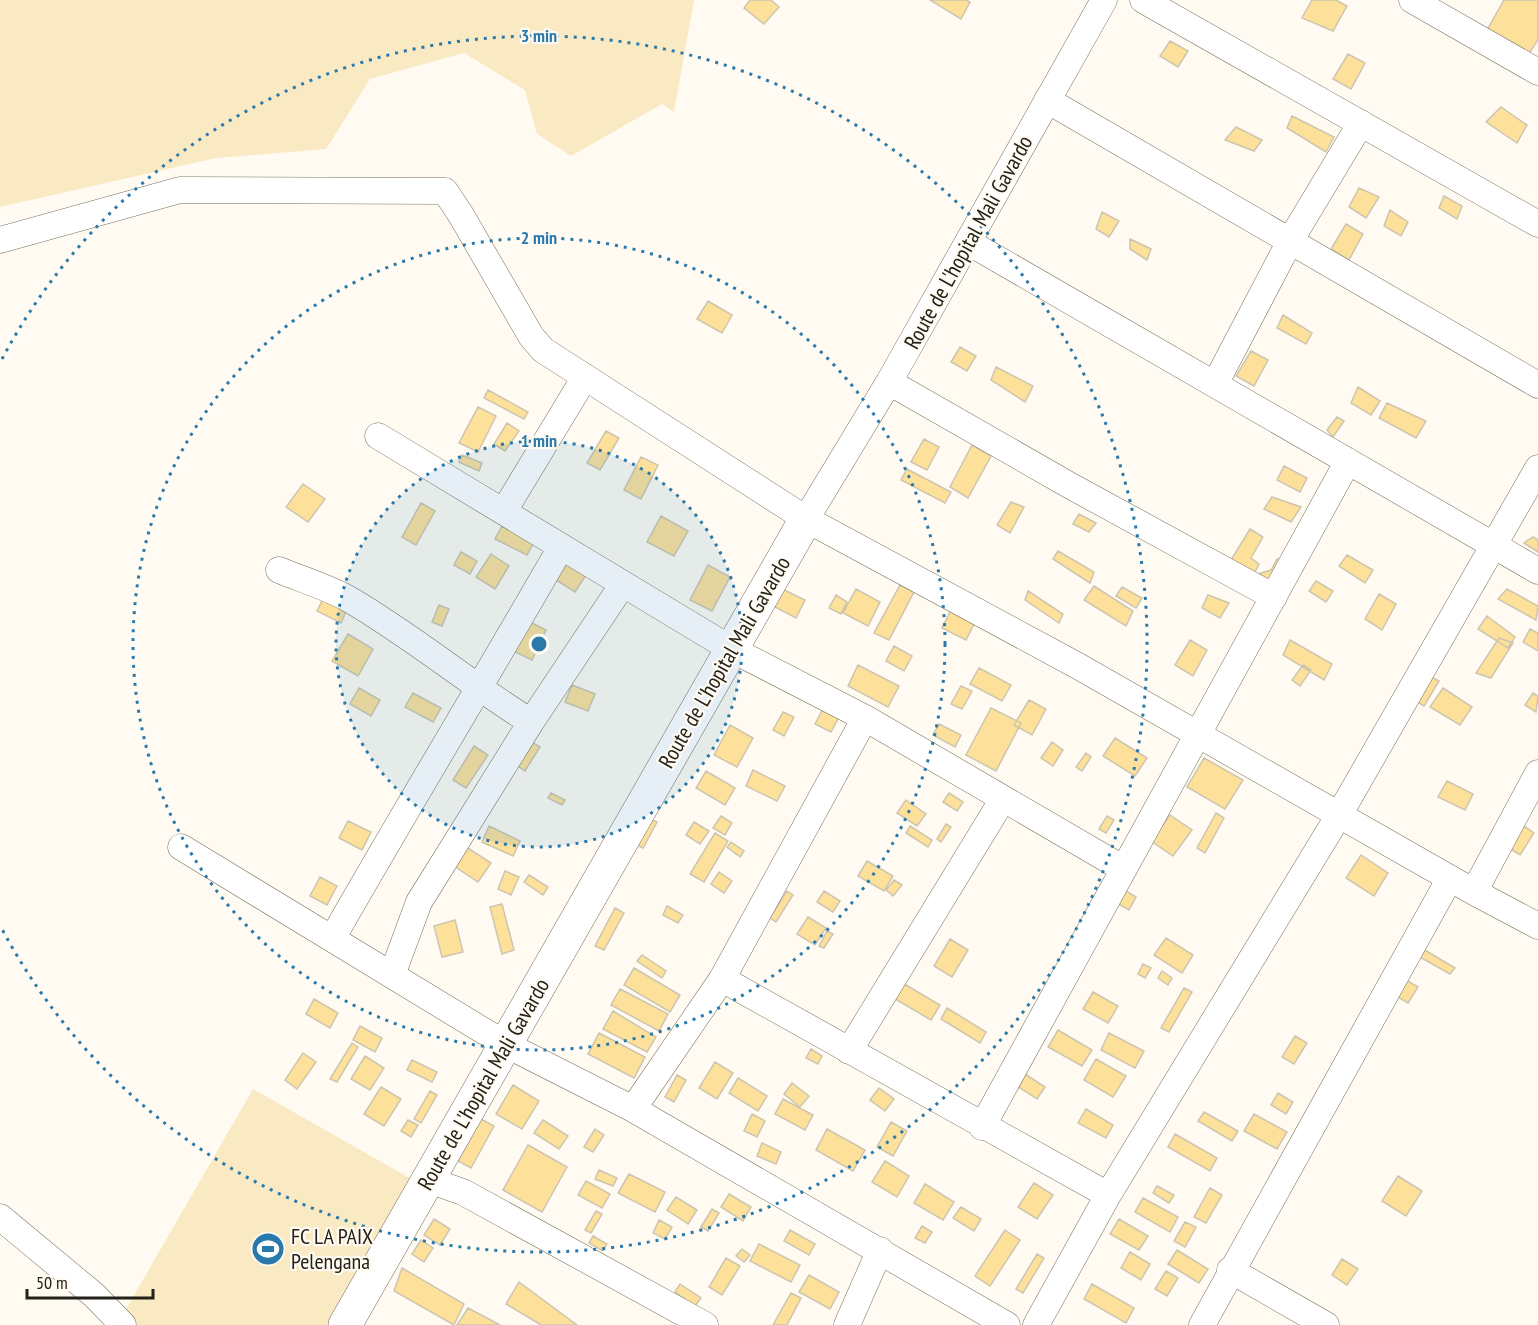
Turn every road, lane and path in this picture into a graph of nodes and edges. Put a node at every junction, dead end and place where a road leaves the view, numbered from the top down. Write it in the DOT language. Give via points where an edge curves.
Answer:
graph roads {
  1 [pos="1104,0"];
  2 [pos="1143,0"];
  3 [pos="1412,0"];
  4 [pos="1538,72"];
  5 [pos="1047,100"];
  6 [pos="1361,123"];
  7 [pos="1538,224"];
  8 [pos="0,240"];
  9 [pos="1290,241"];
  10 [pos="968,242"];
  11 [pos="585,377"];
  12 [pos="889,382"];
  13 [pos="1215,384"];
  14 [pos="1538,385"];
  15 [pos="378,436"];
  16 [pos="1348,461"];
  17 [pos="1538,468"];
  18 [pos="504,512"];
  19 [pos="806,519"];
  20 [pos="1494,545"];
  21 [pos="561,546"];
  22 [pos="279,570"];
  23 [pos="1538,571"];
  24 [pos="623,584"];
  25 [pos="1274,597"];
  26 [pos="731,649"];
  27 [pos="479,690"];
  28 [pos="865,718"];
  29 [pos="531,722"];
  30 [pos="1198,735"];
  31 [pos="1538,773"];
  32 [pos="1003,799"];
  33 [pos="1339,815"];
  34 [pos="181,847"];
  35 [pos="1124,869"];
  36 [pos="1450,878"];
  37 [pos="1473,892"];
  38 [pos="1538,926"];
  39 [pos="332,939"];
  40 [pos="392,975"];
  41 [pos="722,980"];
  42 [pos="505,1044"];
  43 [pos="849,1051"];
  44 [pos="633,1109"];
  45 [pos="982,1127"];
  46 [pos="428,1180"];
  47 [pos="1108,1195"];
  48 [pos="0,1217"];
  49 [pos="880,1250"];
  50 [pos="1230,1270"];
  51 [pos="123,1325"];
  52 [pos="345,1325"];
  53 [pos="705,1325"];
  54 [pos="847,1325"];
  55 [pos="1007,1325"];
  56 [pos="1036,1325"];
  57 [pos="1202,1325"];
  58 [pos="1326,1325"];
  1 -- 5 [label="street, Route de L'hopital Mali Gavardo"];
  2 -- 6 [label="street"];
  3 -- 4 [label="street"];
  5 -- 9 [label="street"];
  5 -- 10 [label="street, Route de L'hopital Mali Gavardo"];
  6 -- 7 [label="street"];
  6 -- 9 [label="street"];
  8 -- 11 [label="street" via="180,190 445,191 531,336 543,350"];
  9 -- 13 [label="street"];
  9 -- 14 [label="street"];
  10 -- 12 [label="street, Route de L'hopital Mali Gavardo"];
  10 -- 13 [label="street"];
  11 -- 18 [label="street"];
  11 -- 19 [label="street"];
  12 -- 19 [label="street, Route de L'hopital Mali Gavardo"];
  12 -- 25 [label="street"];
  13 -- 16 [label="street"];
  15 -- 18 [label="street"];
  16 -- 20 [label="street"];
  16 -- 25 [label="street"];
  17 -- 20 [label="street"];
  18 -- 21 [label="street"];
  19 -- 26 [label="main road, Route de L'hopital Mali Gavardo"];
  19 -- 30 [label="street"];
  20 -- 23 [label="street"];
  20 -- 33 [label="street"];
  21 -- 24 [label="street"];
  21 -- 27 [label="street"];
  22 -- 27 [label="street" via="345,597 415,640"];
  24 -- 26 [label="street"];
  24 -- 29 [label="street"];
  25 -- 30 [label="street"];
  26 -- 28 [label="street"];
  26 -- 42 [label="main road, Route de L'hopital Mali Gavardo"];
  27 -- 29 [label="street"];
  27 -- 39 [label="street" via="427,772"];
  28 -- 32 [label="street"];
  28 -- 41 [label="street"];
  29 -- 40 [label="street" via="419,902"];
  30 -- 33 [label="street"];
  30 -- 35 [label="street"];
  31 -- 37 [label="street"];
  32 -- 35 [label="street"];
  32 -- 43 [label="street"];
  33 -- 36 [label="street"];
  33 -- 47 [label="street"];
  34 -- 39 [label="street"];
  35 -- 45 [label="street"];
  36 -- 37 [label="street"];
  36 -- 50 [label="street"];
  37 -- 38 [label="street"];
  39 -- 40 [label="street"];
  40 -- 42 [label="street"];
  41 -- 43 [label="street"];
  41 -- 44 [label="street"];
  42 -- 44 [label="street"];
  42 -- 46 [label="main road, Route de L'hopital Mali Gavardo"];
  43 -- 45 [label="street"];
  44 -- 49 [label="street"];
  45 -- 47 [label="street"];
  46 -- 52 [label="main road, Route de L'hopital Mali Gavardo"];
  46 -- 53 [label="street" via="463,1191"];
  47 -- 56 [label="street"];
  48 -- 51 [label="street" via="94,1295"];
  49 -- 54 [label="street"];
  49 -- 55 [label="street"];
  50 -- 57 [label="street"];
  50 -- 58 [label="street"];
}
